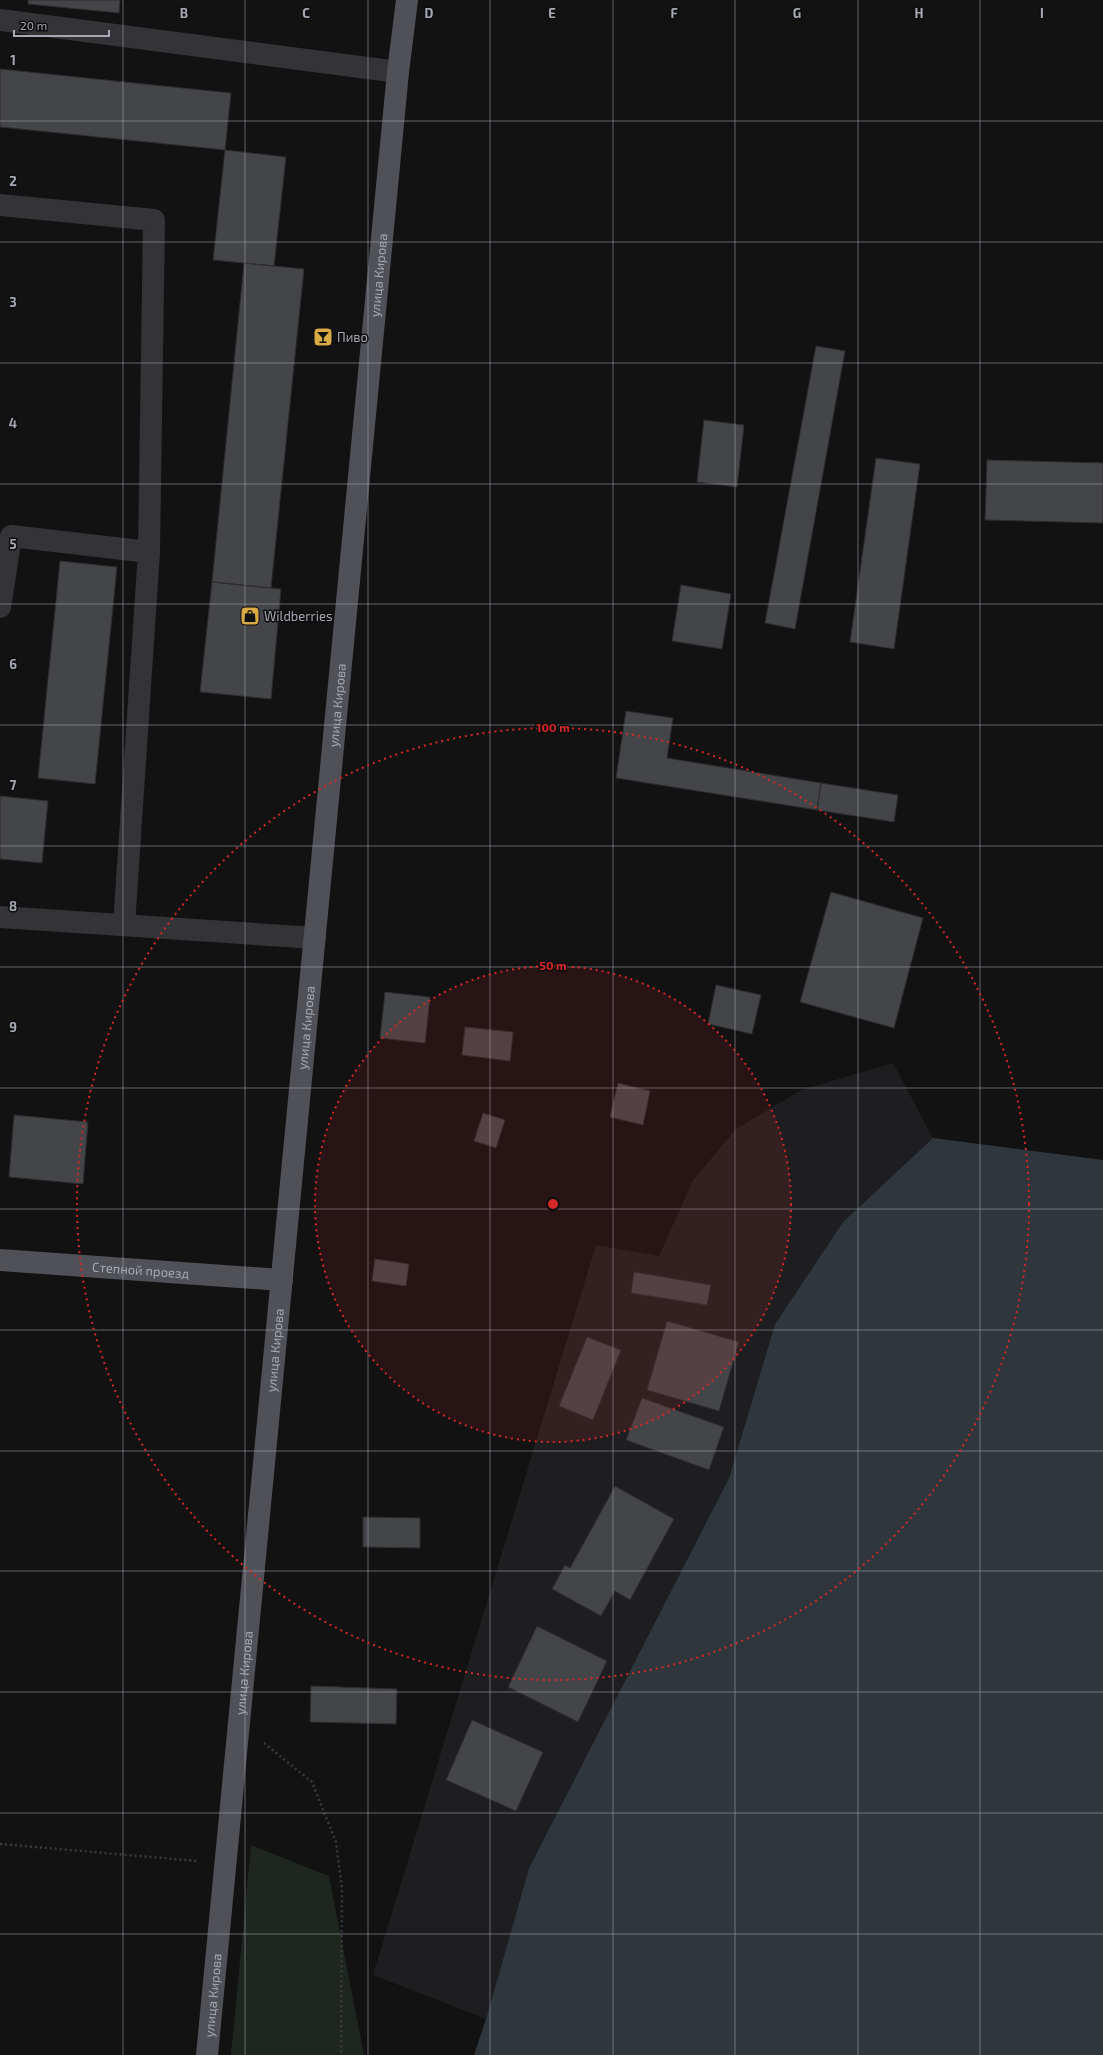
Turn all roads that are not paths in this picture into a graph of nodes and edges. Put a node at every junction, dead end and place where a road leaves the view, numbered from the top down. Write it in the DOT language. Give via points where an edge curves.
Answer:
graph roads {
  1 [pos="407,0"];
  2 [pos="0,20"];
  3 [pos="398,72"];
  4 [pos="0,205"];
  5 [pos="149,552"];
  6 [pos="0,607"];
  7 [pos="0,917"];
  8 [pos="124,925"];
  9 [pos="315,938"];
  10 [pos="0,1260"];
  11 [pos="282,1280"];
  12 [pos="207,2055"];
  1 -- 3 [label="main road, улица Кирова"];
  2 -- 3 [label="lane"];
  3 -- 9 [label="main road, улица Кирова"];
  4 -- 5 [label="lane" via="154,220"];
  5 -- 6 [label="lane" via="11,536"];
  5 -- 8 [label="lane"];
  7 -- 8 [label="lane"];
  8 -- 9 [label="lane"];
  9 -- 11 [label="main road, улица Кирова"];
  10 -- 11 [label="main road, Степной проезд"];
  11 -- 12 [label="main road, улица Кирова"];
}
